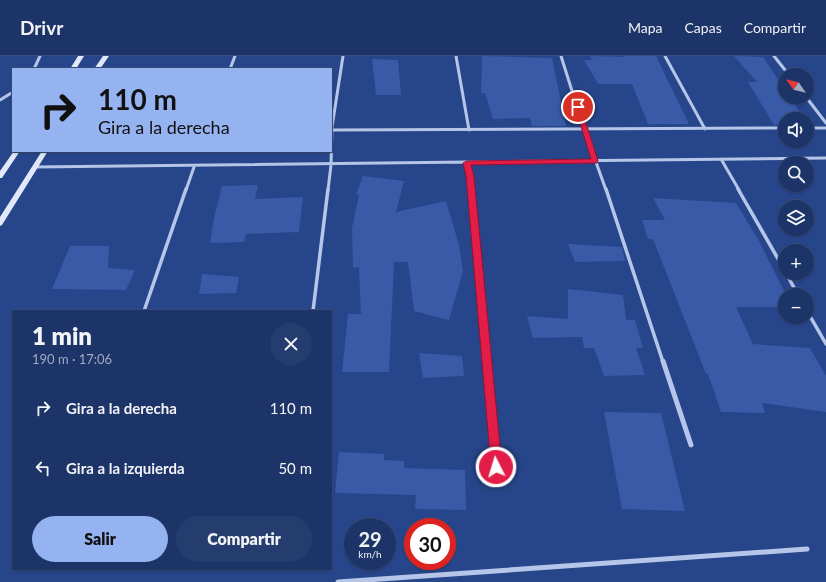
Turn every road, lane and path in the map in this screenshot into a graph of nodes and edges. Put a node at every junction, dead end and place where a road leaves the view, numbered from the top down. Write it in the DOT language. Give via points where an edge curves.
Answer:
graph roads {
  1 [pos="40,56"];
  2 [pos="81,56"];
  3 [pos="106,56"];
  4 [pos="235,56"];
  5 [pos="343,56"];
  6 [pos="456,56"];
  7 [pos="561,56"];
  8 [pos="665,56"];
  9 [pos="774,56"];
  10 [pos="34,68"];
  11 [pos="74,68"];
  12 [pos="98,68"];
  13 [pos="230,68"];
  14 [pos="783,68"];
  15 [pos="12,93"];
  16 [pos="0,100"];
  17 [pos="811,104"];
  18 [pos="826,123"];
  19 [pos="778,128"];
  20 [pos="814,128"];
  21 [pos="826,128"];
  22 [pos="584,129"];
  23 [pos="705,129"];
  24 [pos="332,130"];
  25 [pos="469,130"];
  26 [pos="16,152"];
  27 [pos="44,152"];
  28 [pos="331,152"];
  29 [pos="826,158"];
  30 [pos="721,159"];
  31 [pos="595,161"];
  32 [pos="467,163"];
  33 [pos="331,165"];
  34 [pos="35,167"];
  35 [pos="194,167"];
  36 [pos="0,176"];
  37 [pos="0,223"];
  38 [pos="778,260"];
  39 [pos="144,310"];
  40 [pos="313,310"];
  41 [pos="814,323"];
  42 [pos="826,344"];
  43 [pos="691,445"];
  44 [pos="496,467"];
  45 [pos="807,549"];
  46 [pos="387,580"];
  47 [pos="338,582"];
  1 -- 10 [label="street"];
  2 -- 11 [label="street"];
  3 -- 12 [label="street"];
  4 -- 13 [label="street"];
  5 -- 24 [label="street"];
  6 -- 25 [label="street"];
  7 -- 22 [label="street"];
  8 -- 23 [label="street"];
  9 -- 14 [label="street"];
  15 -- 16 [label="street"];
  17 -- 18 [label="street"];
  19 -- 23 [label="street"];
  20 -- 21 [label="street"];
  22 -- 23 [label="street"];
  22 -- 25 [label="street"];
  22 -- 31 [label="street"];
  24 -- 25 [label="street"];
  26 -- 36 [label="street"];
  27 -- 34 [label="street"];
  28 -- 33 [label="street"];
  29 -- 30 [label="street"];
  30 -- 31 [label="street"];
  30 -- 38 [label="street"];
  31 -- 32 [label="street"];
  31 -- 43 [label="street"];
  32 -- 33 [label="street"];
  32 -- 44 [label="street"];
  33 -- 35 [label="street"];
  33 -- 40 [label="street"];
  34 -- 35 [label="street"];
  34 -- 37 [label="street"];
  35 -- 39 [label="street"];
  41 -- 42 [label="street"];
  45 -- 46 [label="street"];
  46 -- 47 [label="street"];
}
